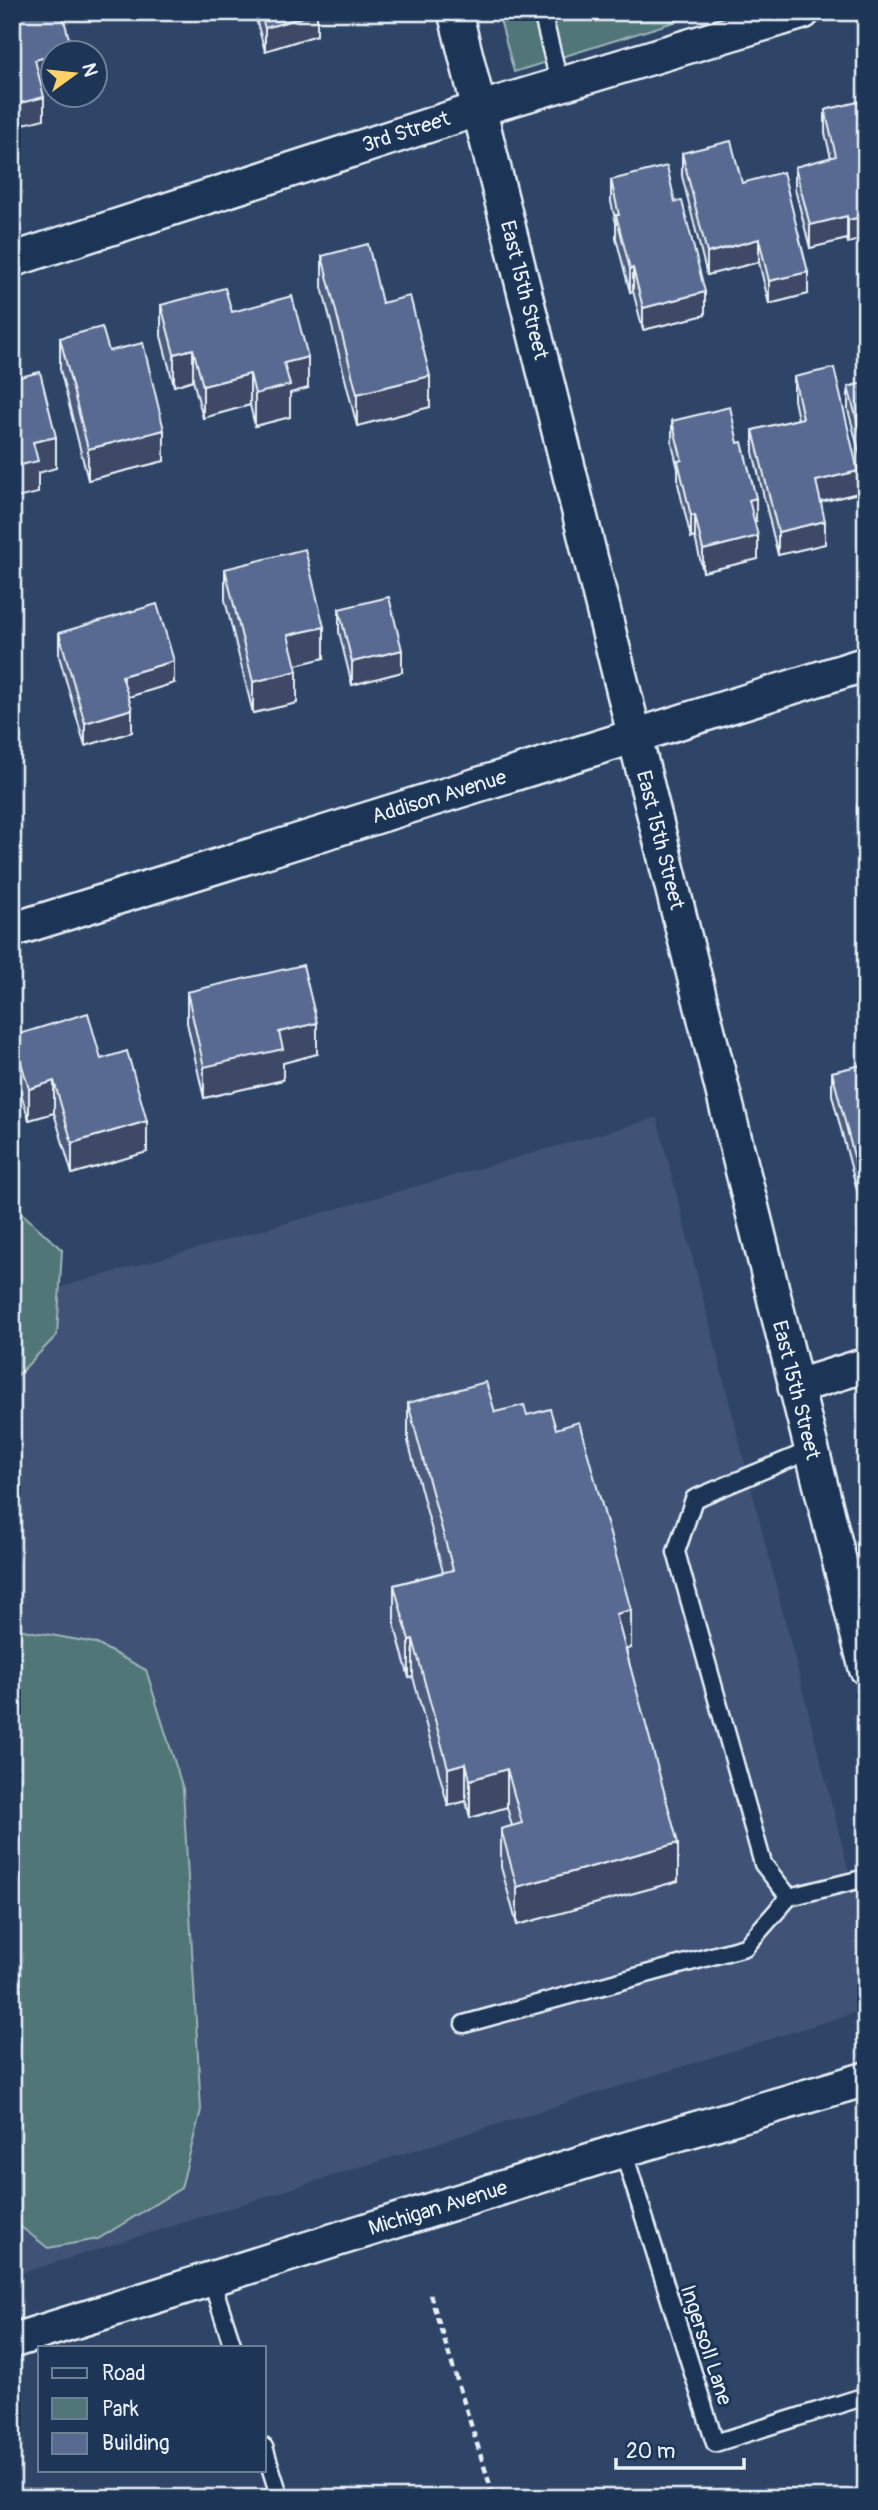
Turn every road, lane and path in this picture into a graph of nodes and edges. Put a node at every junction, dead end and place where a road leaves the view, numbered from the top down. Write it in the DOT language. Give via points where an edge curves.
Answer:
graph roads {
  1 [pos="455,12"];
  2 [pos="542,12"];
  3 [pos="803,12"];
  4 [pos="560,85"];
  5 [pos="480,109"];
  6 [pos="12,260"];
  7 [pos="866,664"];
  8 [pos="634,736"];
  9 [pos="12,930"];
  10 [pos="866,1365"];
  11 [pos="796,1387"];
  12 [pos="811,1450"];
  13 [pos="866,1668"];
  14 [pos="866,1878"];
  15 [pos="789,1897"];
  16 [pos="464,2024"];
  17 [pos="866,2079"];
  18 [pos="623,2150"];
  19 [pos="211,2279"];
  20 [pos="430,2294"];
  21 [pos="12,2341"];
  22 [pos="233,2346"];
  23 [pos="866,2396"];
  24 [pos="266,2453"];
  25 [pos="280,2498"];
  26 [pos="494,2498"];
  1 -- 5 [label="street, East 15th Street"];
  2 -- 4 [label="lane"];
  3 -- 4 [label="street, 3rd Street"];
  4 -- 5 [label="street, 3rd Street"];
  5 -- 6 [label="street, 3rd Street"];
  5 -- 8 [label="street, East 15th Street"];
  7 -- 8 [label="street, Addison Avenue"];
  8 -- 9 [label="street, Addison Avenue"];
  8 -- 11 [label="street, East 15th Street"];
  10 -- 11 [label="street"];
  11 -- 12 [label="street, East 15th Street"];
  12 -- 13 [label="street, East 15th Street"];
  12 -- 15 [label="lane" via="694,1499 676,1552 763,1864"];
  14 -- 15 [label="lane"];
  15 -- 16 [label="lane" via="745,1947"];
  17 -- 18 [label="street, Michigan Avenue"];
  18 -- 19 [label="street, Michigan Avenue"];
  18 -- 23 [label="lane, Ingersoll Lane" via="715,2442"];
  19 -- 21 [label="street, Michigan Avenue"];
  19 -- 22 [label="lane"];
  20 -- 26 [label="path"];
  24 -- 25 [label="lane"];
}
